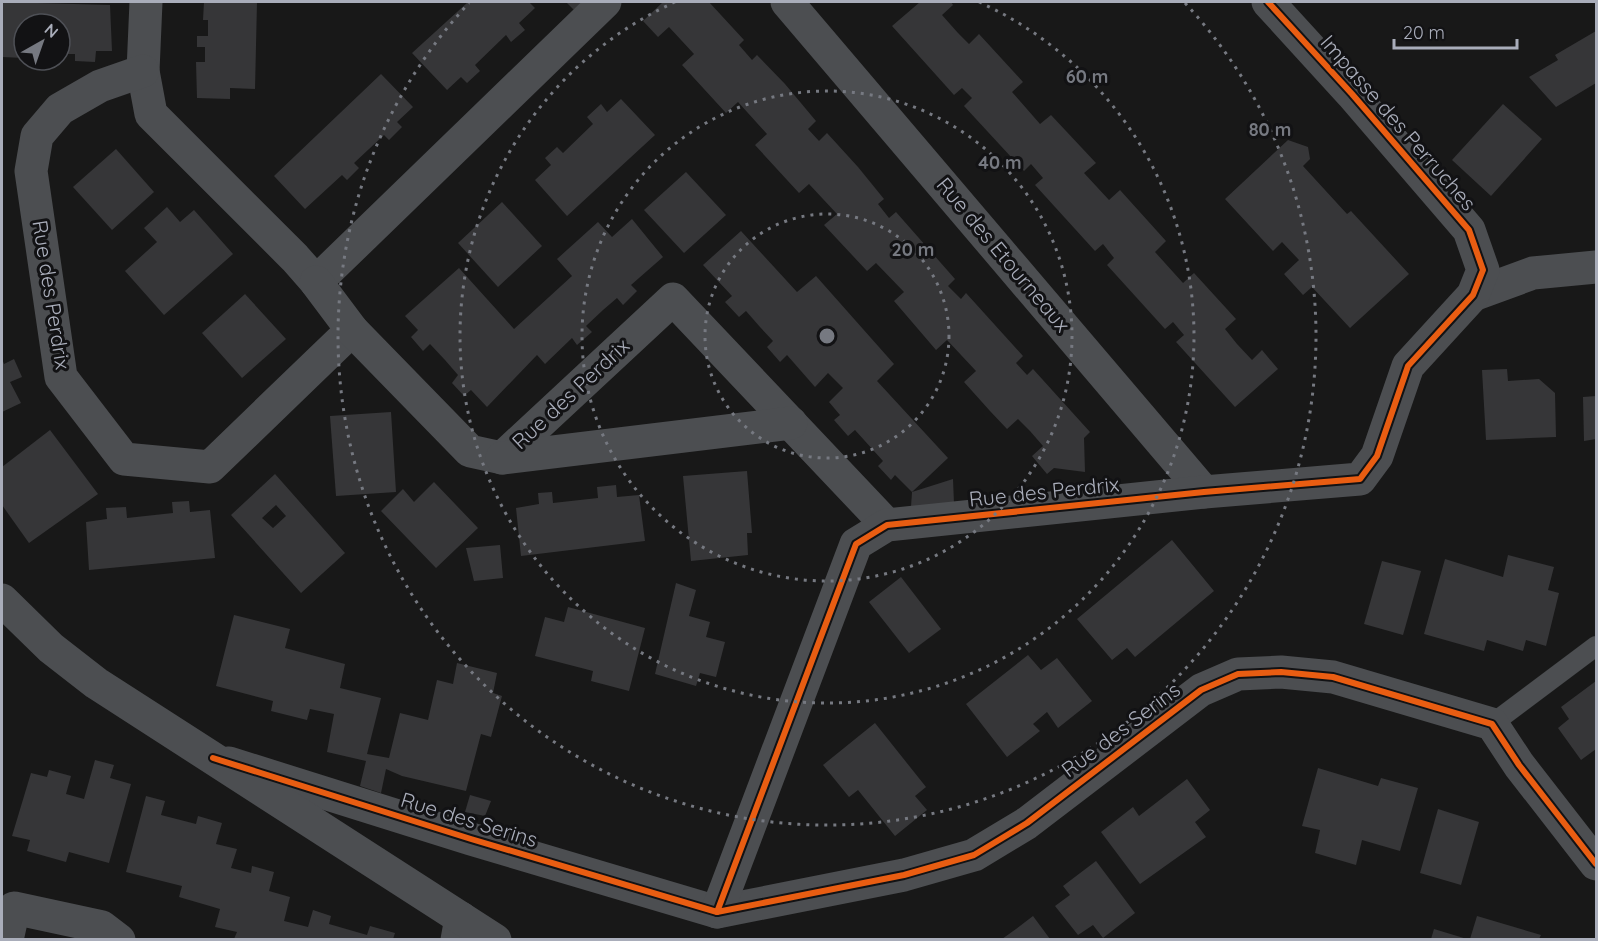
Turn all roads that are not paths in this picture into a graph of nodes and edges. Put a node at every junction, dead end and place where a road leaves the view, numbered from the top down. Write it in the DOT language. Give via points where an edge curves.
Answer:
graph roads {
  1 [pos="146,2"];
  2 [pos="605,2"];
  3 [pos="1268,2"];
  4 [pos="797,7"];
  5 [pos="143,71"];
  6 [pos="1596,267"];
  7 [pos="316,282"];
  8 [pos="1473,295"];
  9 [pos="352,330"];
  10 [pos="791,423"];
  11 [pos="502,458"];
  12 [pos="1204,492"];
  13 [pos="887,525"];
  14 [pos="2,600"];
  15 [pos="1596,646"];
  16 [pos="1492,724"];
  17 [pos="213,758"];
  18 [pos="1596,864"];
  19 [pos="717,912"];
  20 [pos="459,929"];
  21 [pos="7,939"];
  22 [pos="119,939"];
  23 [pos="495,939"];
  1 -- 5 [label="street, Rue des Perdrix"];
  2 -- 7 [label="street"];
  3 -- 8 [label="street, Impasse des Perruches" via="1469,230 1483,270"];
  4 -- 12 [label="street, Rue des Etourneaux"];
  5 -- 7 [label="street, Rue des Perdrix" via="151,114"];
  5 -- 9 [label="street, Rue des Perdrix" via="100,86 60,109 37,136 31,171 61,376 124,459 210,467"];
  6 -- 8 [label="street, Impasse des Perruches" via="1533,273"];
  7 -- 9 [label="street, Rue des Perdrix"];
  8 -- 12 [label="street, Impasse des Perruches" via="1408,366 1377,456 1360,479"];
  9 -- 11 [label="street, Rue des Perdrix" via="470,451"];
  10 -- 11 [label="street, Rue des Perdrix"];
  10 -- 11 [label="street, Rue des Perdrix" via="673,299"];
  10 -- 13 [label="street, Rue des Perdrix"];
  12 -- 13 [label="street, Rue des Perdrix"];
  13 -- 19 [label="street" via="856,544"];
  14 -- 17 [label="street" via="51,648 96,683"];
  15 -- 16 [label="lane"];
  16 -- 18 [label="street"];
  16 -- 19 [label="street, Rue des Serins" via="1333,676 1238,674 1201,690 1027,823 974,855 904,875"];
  17 -- 19 [label="street, Rue des Serins"];
  17 -- 20 [label="street"];
  20 -- 23 [label="street"];
  21 -- 22 [label="street" via="14,908 102,927"];
}
